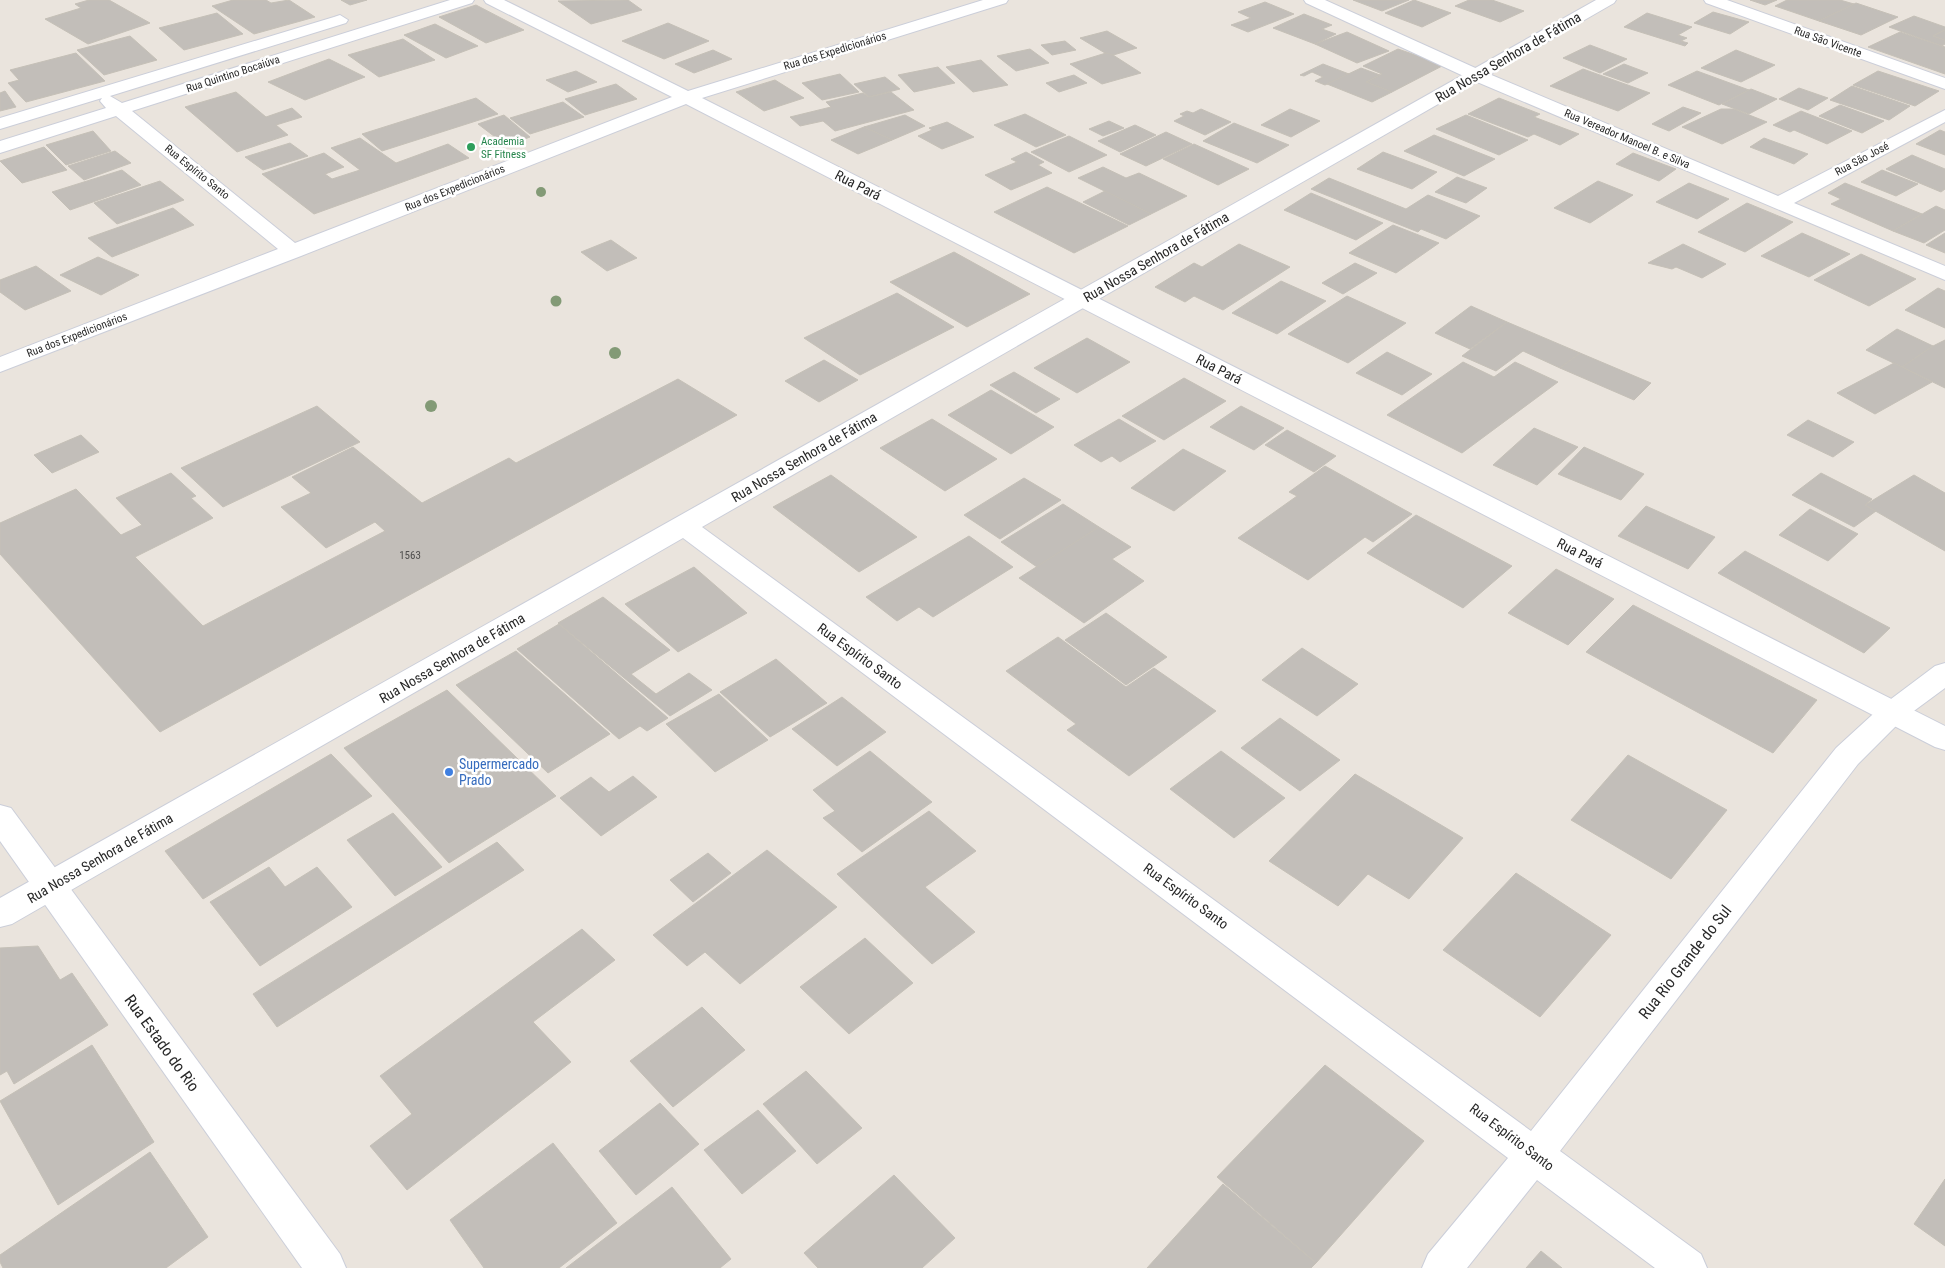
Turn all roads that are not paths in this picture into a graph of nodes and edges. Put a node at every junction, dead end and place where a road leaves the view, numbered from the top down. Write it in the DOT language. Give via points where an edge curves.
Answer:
graph roads {
  1 [pos="466,0"];
  2 [pos="492,0"];
  3 [pos="1000,0"];
  4 [pos="1312,0"];
  5 [pos="1608,0"];
  6 [pos="1712,0"];
  7 [pos="359,14"];
  8 [pos="1476,75"];
  9 [pos="1945,84"];
  10 [pos="100,94"];
  11 [pos="686,97"];
  12 [pos="120,110"];
  13 [pos="1945,114"];
  14 [pos="0,124"];
  15 [pos="0,147"];
  16 [pos="1779,203"];
  17 [pos="294,252"];
  18 [pos="1945,274"];
  19 [pos="1082,299"];
  20 [pos="0,365"];
  21 [pos="684,526"];
  22 [pos="1945,673"];
  23 [pos="1893,712"];
  24 [pos="1945,739"];
  25 [pos="0,817"];
  26 [pos="49,887"];
  27 [pos="0,914"];
  28 [pos="1535,1154"];
  29 [pos="326,1268"];
  30 [pos="1442,1268"];
  31 [pos="1687,1268"];
  1 -- 12 [label="street, Rua Quintino Bocaiúva"];
  2 -- 11 [label="street, Rua Pará"];
  3 -- 11 [label="street, Rua dos Expedicionários"];
  4 -- 8 [label="street, Rua Vereador Manoel B. e Silva"];
  5 -- 8 [label="street, Rua Nossa Senhora de Fátima"];
  6 -- 9 [label="street, Rua São Vicente"];
  7 -- 10 [label="street, Rua Quintino Bocaiúva"];
  8 -- 16 [label="street, Rua Vereador Manoel B. e Silva"];
  8 -- 19 [label="street, Rua Nossa Senhora de Fátima"];
  10 -- 12 [label="street, Rua Espírito Santo"];
  10 -- 14 [label="street, Rua Quintino Bocaiúva"];
  11 -- 17 [label="street, Rua dos Expedicionários"];
  11 -- 19 [label="street, Rua Pará"];
  12 -- 15 [label="street, Rua Quintino Bocaiúva"];
  12 -- 17 [label="street, Rua Espírito Santo"];
  13 -- 16 [label="street, Rua São José"];
  16 -- 18 [label="street, Rua Vereador Manoel B. e Silva"];
  17 -- 20 [label="street, Rua dos Expedicionários"];
  19 -- 21 [label="street, Rua Nossa Senhora de Fátima"];
  19 -- 23 [label="street, Rua Pará"];
  21 -- 26 [label="street, Rua Nossa Senhora de Fátima"];
  21 -- 28 [label="street, Rua Espírito Santo"];
  22 -- 23 [label="street, Rua Rio Grande do Sul"];
  23 -- 24 [label="street, Rua Pará"];
  23 -- 28 [label="street, Rua Rio Grande do Sul" via="1846,756"];
  25 -- 26 [label="street, Rua Estado do Rio"];
  26 -- 27 [label="street, Rua Nossa Senhora de Fátima"];
  26 -- 29 [label="street, Rua Estado do Rio"];
  28 -- 30 [label="street, Rua Rio Grande do Sul"];
  28 -- 31 [label="street, Rua Espírito Santo"];
}
